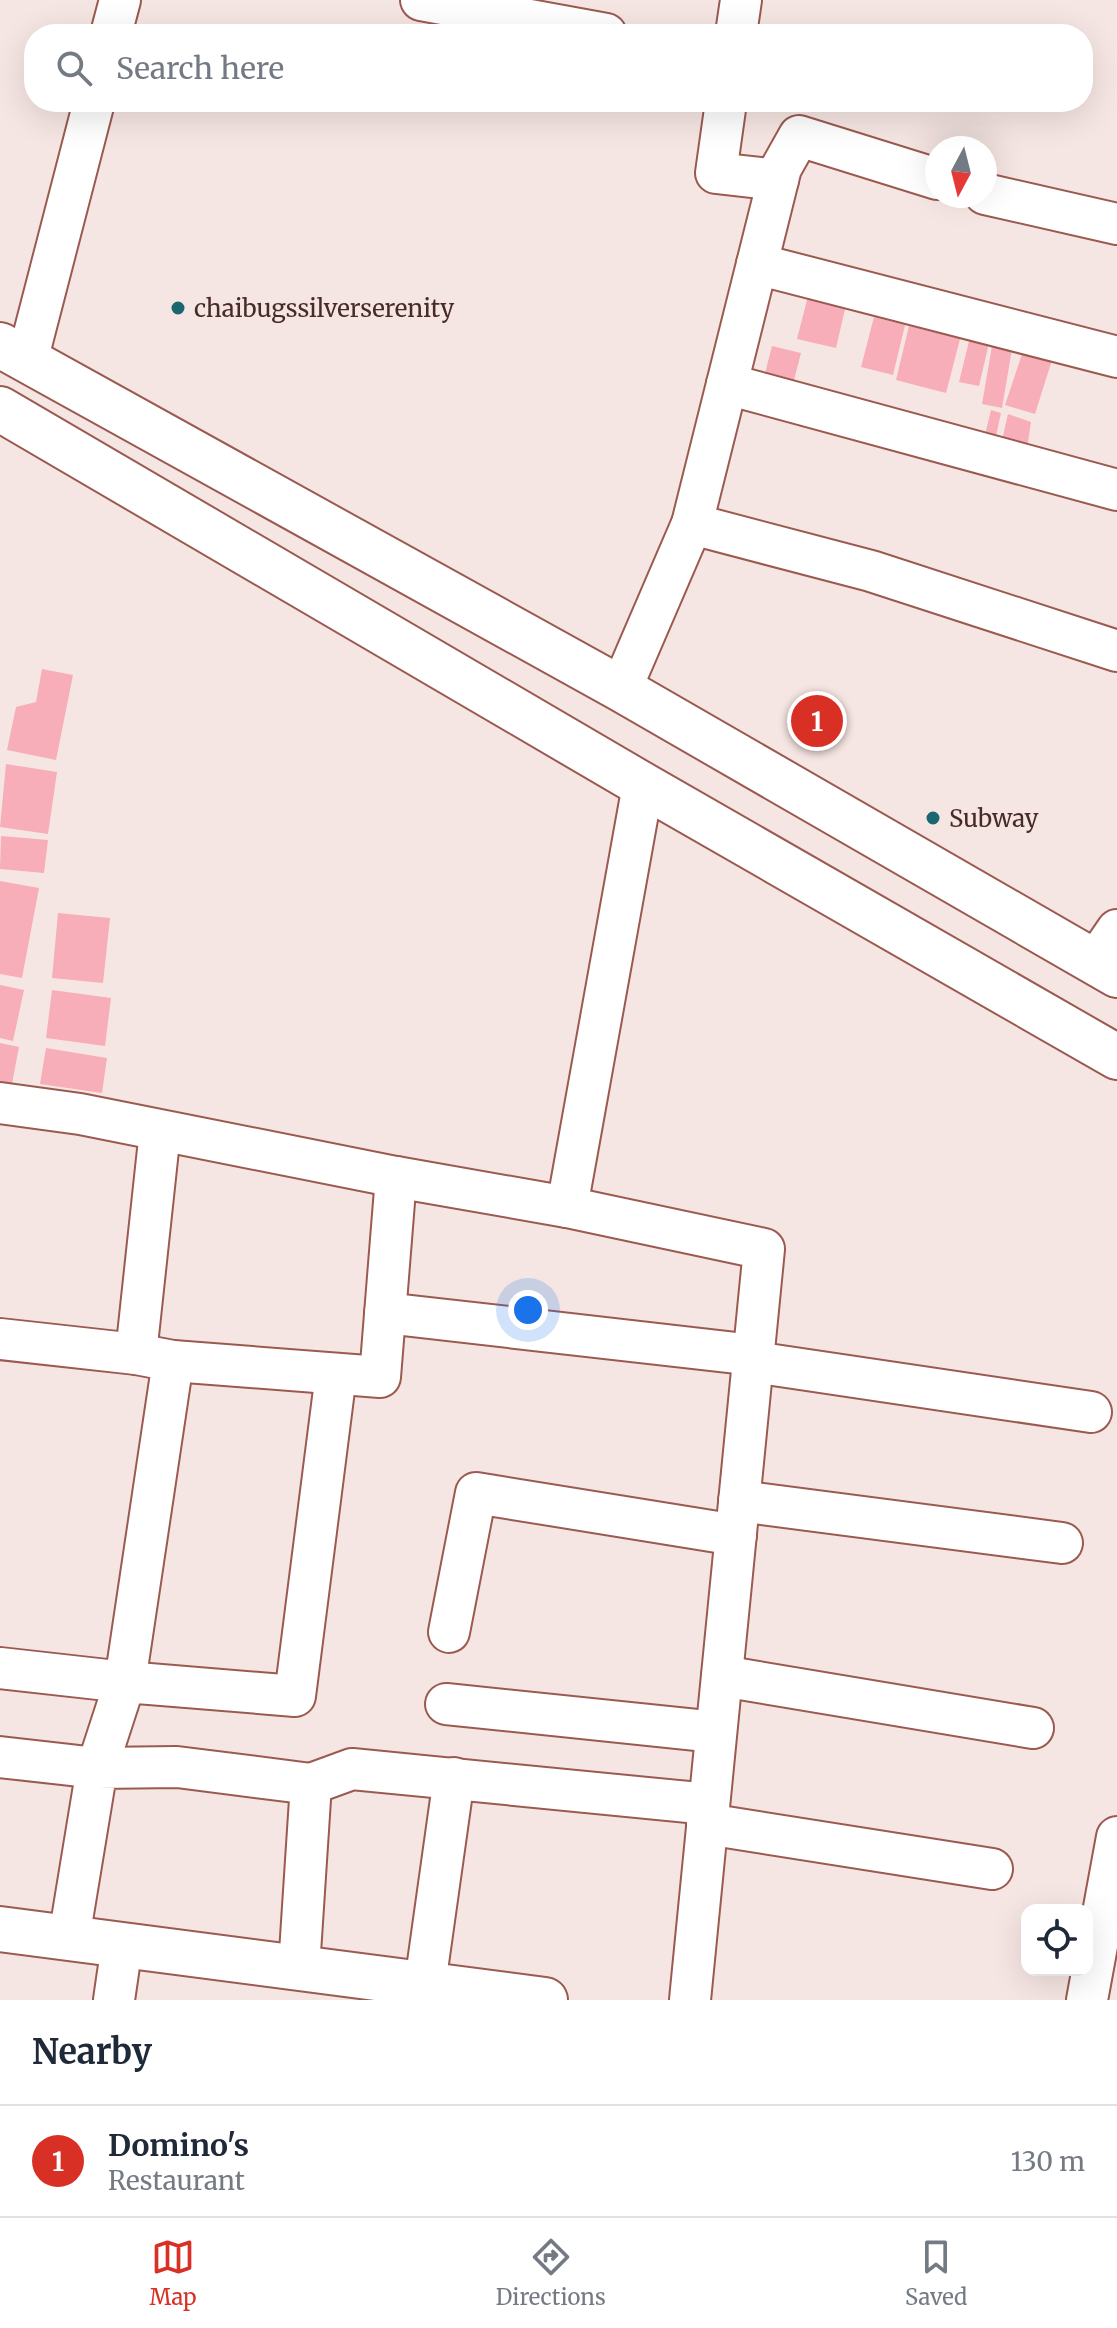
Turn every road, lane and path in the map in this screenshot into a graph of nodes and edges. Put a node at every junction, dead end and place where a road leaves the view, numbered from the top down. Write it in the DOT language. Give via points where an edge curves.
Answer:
graph roads {
  1 [pos="120,0"];
  2 [pos="421,0"];
  3 [pos="741,0"];
  4 [pos="114,24"];
  5 [pos="552,24"];
  6 [pos="737,24"];
  7 [pos="91,112"];
  8 [pos="725,112"];
  9 [pos="925,175"];
  10 [pos="778,180"];
  11 [pos="997,197"];
  12 [pos="1117,224"];
  13 [pos="757,264"];
  14 [pos="14,353"];
  15 [pos="1117,357"];
  16 [pos="727,384"];
  17 [pos="0,409"];
  18 [pos="1117,490"];
  19 [pos="692,524"];
  20 [pos="1117,651"];
  21 [pos="621,689"];
  22 [pos="643,785"];
  23 [pos="1110,956"];
  24 [pos="1117,1057"];
  25 [pos="0,1103"];
  26 [pos="160,1131"];
  27 [pos="396,1177"];
  28 [pos="567,1207"];
  29 [pos="385,1313"];
  30 [pos="1,1345"];
  31 [pos="155,1357"];
  32 [pos="753,1358"];
  33 [pos="336,1374"];
  34 [pos="1091,1412"];
  35 [pos="738,1518"];
  36 [pos="1062,1543"];
  37 [pos="449,1632"];
  38 [pos="0,1668"];
  39 [pos="722,1676"];
  40 [pos="125,1682"];
  41 [pos="446,1704"];
  42 [pos="1033,1728"];
  43 [pos="716,1732"];
  44 [pos="0,1757"];
  45 [pos="97,1768"];
  46 [pos="454,1778"];
  47 [pos="311,1784"];
  48 [pos="708,1814"];
  49 [pos="1117,1837"];
  50 [pos="992,1869"];
  51 [pos="0,1929"];
  52 [pos="69,1938"];
  53 [pos="122,1945"];
  54 [pos="299,1968"];
  55 [pos="425,1984"];
  56 [pos="114,2000"];
  57 [pos="545,2000"];
  58 [pos="690,2000"];
  59 [pos="1087,2000"];
  1 -- 4 [label="street"];
  2 -- 5 [label="street"];
  3 -- 6 [label="street"];
  7 -- 14 [label="street"];
  8 -- 10 [label="street" via="716,173"];
  9 -- 10 [label="street" via="799,136"];
  10 -- 13 [label="street"];
  11 -- 12 [label="street"];
  13 -- 15 [label="street"];
  13 -- 16 [label="street"];
  14 -- 21 [label="street"];
  16 -- 18 [label="street"];
  16 -- 19 [label="street"];
  17 -- 22 [label="street"];
  19 -- 20 [label="street" via="871,571"];
  19 -- 21 [label="street"];
  21 -- 23 [label="street"];
  22 -- 24 [label="street"];
  22 -- 28 [label="street"];
  25 -- 26 [label="street"];
  26 -- 27 [label="street"];
  26 -- 31 [label="street"];
  27 -- 28 [label="street"];
  27 -- 29 [label="street"];
  28 -- 32 [label="street" via="764,1249"];
  29 -- 32 [label="street"];
  29 -- 33 [label="street" via="380,1377"];
  30 -- 31 [label="street"];
  31 -- 33 [label="street"];
  31 -- 40 [label="street"];
  32 -- 34 [label="street"];
  32 -- 35 [label="street"];
  33 -- 40 [label="street" via="295,1696"];
  35 -- 36 [label="street"];
  35 -- 37 [label="street" via="476,1493"];
  35 -- 39 [label="street"];
  38 -- 40 [label="street"];
  39 -- 42 [label="street"];
  39 -- 43 [label="street"];
  40 -- 45 [label="street"];
  41 -- 43 [label="street"];
  43 -- 48 [label="street"];
  44 -- 45 [label="street"];
  45 -- 47 [label="street" via="177,1767"];
  45 -- 52 [label="street"];
  46 -- 47 [label="street" via="352,1769"];
  46 -- 48 [label="street"];
  46 -- 55 [label="street"];
  47 -- 54 [label="street"];
  48 -- 50 [label="street"];
  48 -- 58 [label="street"];
  49 -- 59 [label="street"];
  51 -- 52 [label="street"];
  52 -- 53 [label="street"];
  53 -- 54 [label="street"];
  53 -- 56 [label="street"];
  54 -- 55 [label="street"];
  55 -- 57 [label="street"];
}
